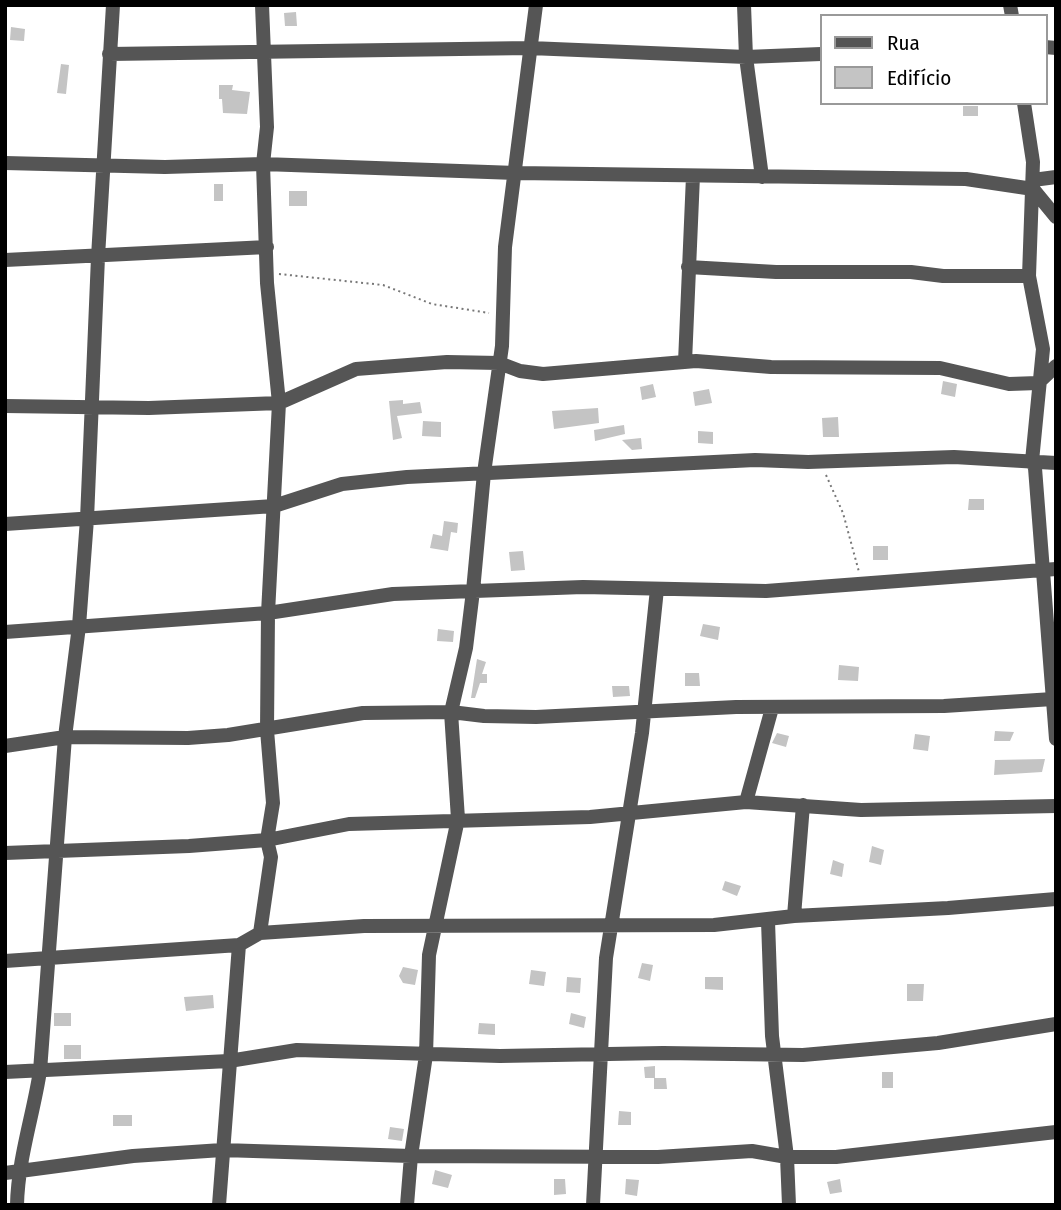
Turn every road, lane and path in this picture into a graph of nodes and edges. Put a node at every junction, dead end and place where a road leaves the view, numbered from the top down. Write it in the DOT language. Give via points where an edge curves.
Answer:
graph roads {
  1 [pos="113,5"];
  2 [pos="262,5"];
  3 [pos="536,5"];
  4 [pos="744,5"];
  5 [pos="530,48"];
  6 [pos="108,54"];
  7 [pos="264,54"];
  8 [pos="820,54"];
  9 [pos="746,58"];
  10 [pos="1024,105"];
  11 [pos="5,163"];
  12 [pos="106,164"];
  13 [pos="263,164"];
  14 [pos="516,173"];
  15 [pos="692,176"];
  16 [pos="762,177"];
  17 [pos="1056,177"];
  18 [pos="1033,184"];
  19 [pos="1056,217"];
  20 [pos="267,247"];
  21 [pos="98,257"];
  22 [pos="5,260"];
  23 [pos="688,267"];
  24 [pos="267,273"];
  25 [pos="1029,276"];
  26 [pos="502,315"];
  27 [pos="685,362"];
  28 [pos="499,363"];
  29 [pos="1056,366"];
  30 [pos="1038,383"];
  31 [pos="279,403"];
  32 [pos="5,406"];
  33 [pos="93,408"];
  34 [pos="1031,461"];
  35 [pos="819,462"];
  36 [pos="1056,463"];
  37 [pos="484,473"];
  38 [pos="274,506"];
  39 [pos="88,520"];
  40 [pos="5,524"];
  41 [pos="1049,570"];
  42 [pos="862,582"];
  43 [pos="657,589"];
  44 [pos="473,591"];
  45 [pos="268,613"];
  46 [pos="79,626"];
  47 [pos="5,632"];
  48 [pos="1054,690"];
  49 [pos="772,708"];
  50 [pos="451,712"];
  51 [pos="645,712"];
  52 [pos="267,730"];
  53 [pos="65,737"];
  54 [pos="1056,739"];
  55 [pos="5,746"];
  56 [pos="746,802"];
  57 [pos="803,805"];
  58 [pos="1056,806"];
  59 [pos="628,814"];
  60 [pos="458,819"];
  61 [pos="267,840"];
  62 [pos="58,851"];
  63 [pos="5,853"];
  64 [pos="1056,899"];
  65 [pos="794,916"];
  66 [pos="768,921"];
  67 [pos="611,925"];
  68 [pos="433,927"];
  69 [pos="260,933"];
  70 [pos="239,946"];
  71 [pos="48,957"];
  72 [pos="5,961"];
  73 [pos="1056,1024"];
  74 [pos="775,1054"];
  75 [pos="426,1055"];
  76 [pos="600,1055"];
  77 [pos="229,1061"];
  78 [pos="40,1070"];
  79 [pos="5,1072"];
  80 [pos="1056,1132"];
  81 [pos="222,1150"];
  82 [pos="595,1155"];
  83 [pos="411,1156"];
  84 [pos="788,1157"];
  85 [pos="12,1172"];
  86 [pos="17,1205"];
  87 [pos="219,1205"];
  88 [pos="407,1205"];
  89 [pos="593,1205"];
  90 [pos="789,1205"];
  1 -- 6 [label="street"];
  2 -- 7 [label="street"];
  3 -- 5 [label="street"];
  4 -- 9 [label="street"];
  5 -- 7 [label="street"];
  5 -- 9 [label="street"];
  5 -- 14 [label="street"];
  6 -- 7 [label="street"];
  6 -- 12 [label="street"];
  7 -- 13 [label="street" via="267,127"];
  8 -- 9 [label="street"];
  9 -- 16 [label="street"];
  10 -- 18 [label="street"];
  11 -- 12 [label="street"];
  12 -- 13 [label="street"];
  12 -- 21 [label="street"];
  13 -- 14 [label="street"];
  13 -- 20 [label="street"];
  14 -- 15 [label="street"];
  14 -- 26 [label="street" via="505,247"];
  15 -- 16 [label="street"];
  15 -- 23 [label="street"];
  16 -- 18 [label="street"];
  17 -- 18 [label="street"];
  18 -- 19 [label="street"];
  18 -- 25 [label="street"];
  20 -- 21 [label="street"];
  20 -- 24 [label="street"];
  21 -- 22 [label="street"];
  21 -- 33 [label="street"];
  23 -- 25 [label="street"];
  23 -- 27 [label="street"];
  24 -- 26 [label="path" via="383,285 432,304"];
  24 -- 31 [label="street"];
  25 -- 30 [label="street" via="1043,349"];
  26 -- 28 [label="street"];
  27 -- 28 [label="street" via="543,374"];
  27 -- 30 [label="street" via="940,368 1009,384"];
  28 -- 31 [label="street" via="356,369"];
  28 -- 37 [label="street"];
  29 -- 30 [label="street"];
  30 -- 34 [label="street"];
  31 -- 33 [label="street"];
  31 -- 38 [label="street"];
  32 -- 33 [label="street"];
  33 -- 39 [label="street"];
  34 -- 35 [label="street" via="954,457"];
  34 -- 36 [label="street"];
  34 -- 41 [label="street"];
  35 -- 37 [label="street" via="678,462"];
  35 -- 42 [label="path" via="843,513"];
  37 -- 38 [label="street" via="342,484"];
  37 -- 44 [label="street"];
  38 -- 39 [label="street"];
  38 -- 45 [label="street"];
  39 -- 40 [label="street"];
  39 -- 46 [label="street"];
  41 -- 42 [label="street"];
  41 -- 48 [label="street"];
  42 -- 43 [label="street" via="766,591"];
  43 -- 44 [label="street"];
  43 -- 51 [label="street"];
  44 -- 45 [label="street" via="393,594"];
  44 -- 50 [label="street"];
  45 -- 46 [label="street"];
  45 -- 52 [label="street"];
  46 -- 47 [label="street"];
  46 -- 53 [label="street"];
  48 -- 49 [label="street" via="944,706"];
  48 -- 54 [label="street"];
  49 -- 51 [label="street"];
  49 -- 56 [label="street"];
  50 -- 51 [label="street" via="523,717"];
  50 -- 52 [label="street" via="363,713"];
  50 -- 60 [label="street"];
  51 -- 59 [label="street"];
  52 -- 53 [label="street" via="188,738"];
  52 -- 61 [label="street" via="273,803"];
  53 -- 55 [label="street"];
  53 -- 62 [label="street"];
  56 -- 57 [label="street"];
  56 -- 59 [label="street"];
  57 -- 58 [label="street" via="861,810"];
  57 -- 65 [label="street"];
  59 -- 60 [label="street"];
  59 -- 67 [label="street"];
  60 -- 61 [label="street" via="349,824"];
  60 -- 68 [label="street"];
  61 -- 62 [label="street"];
  61 -- 69 [label="street" via="271,857"];
  62 -- 63 [label="street"];
  62 -- 71 [label="street"];
  64 -- 65 [label="street"];
  65 -- 66 [label="street"];
  66 -- 67 [label="street"];
  66 -- 74 [label="street"];
  67 -- 68 [label="street"];
  67 -- 76 [label="street"];
  68 -- 69 [label="street"];
  68 -- 75 [label="street"];
  69 -- 70 [label="street"];
  70 -- 71 [label="street"];
  70 -- 77 [label="street"];
  71 -- 72 [label="street"];
  71 -- 78 [label="street"];
  73 -- 74 [label="street" via="938,1043"];
  74 -- 76 [label="street"];
  74 -- 84 [label="street"];
  75 -- 76 [label="street"];
  75 -- 77 [label="street" via="297,1050"];
  75 -- 83 [label="street"];
  76 -- 82 [label="street"];
  77 -- 78 [label="street"];
  77 -- 81 [label="street"];
  78 -- 79 [label="street"];
  78 -- 85 [label="street" via="34,1108"];
  80 -- 84 [label="street" via="872,1154"];
  81 -- 83 [label="street"];
  81 -- 85 [label="street"];
  81 -- 87 [label="street"];
  82 -- 83 [label="street"];
  82 -- 84 [label="street" via="658,1157 752,1151"];
  82 -- 89 [label="street"];
  83 -- 88 [label="street"];
  84 -- 90 [label="street"];
  85 -- 86 [label="street"];
}
